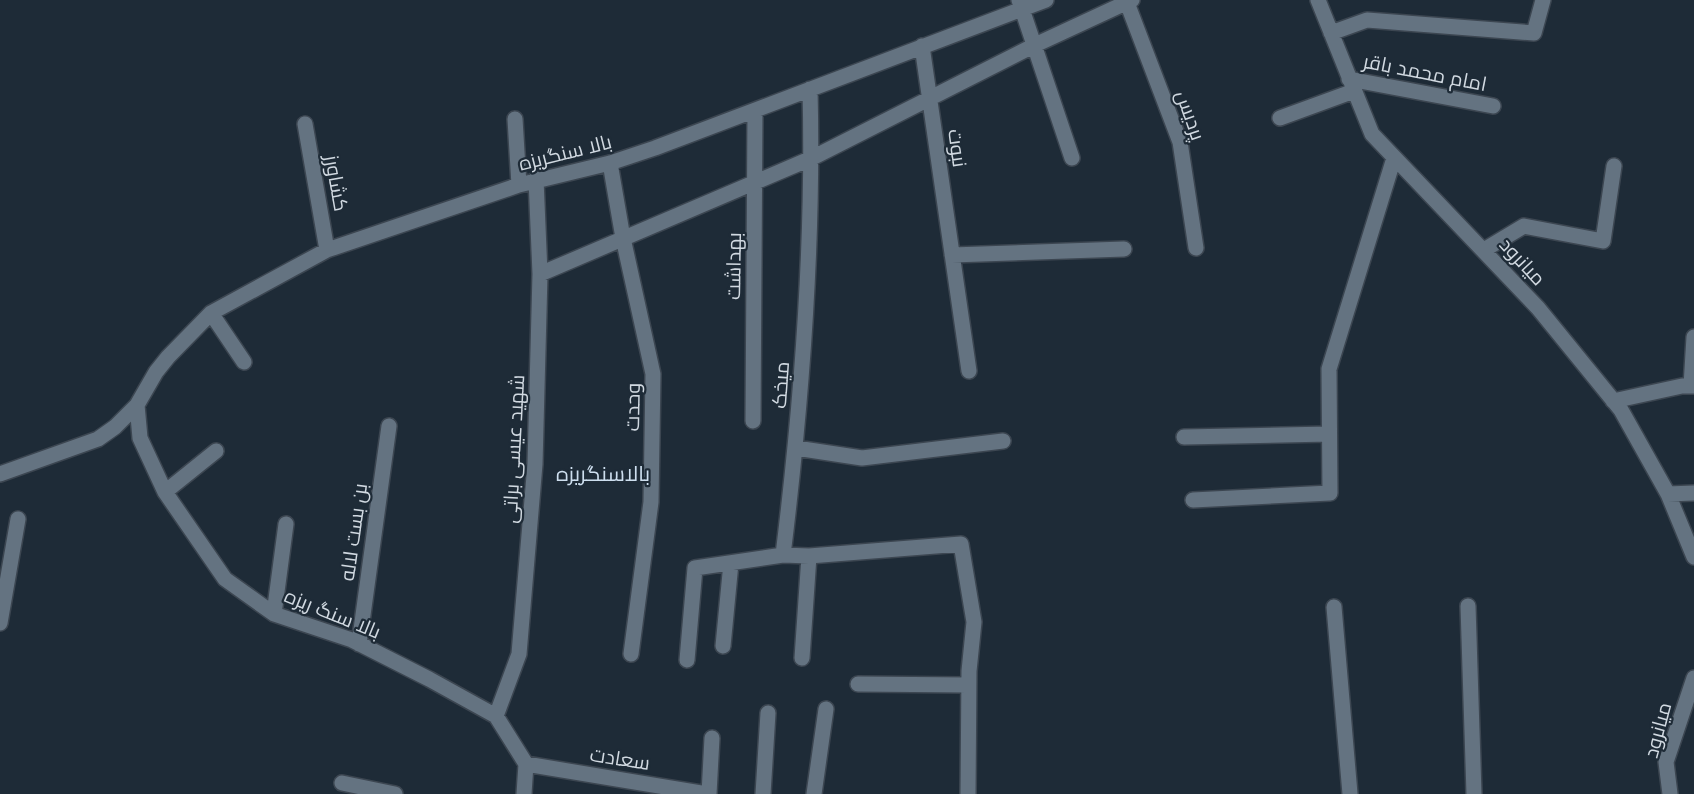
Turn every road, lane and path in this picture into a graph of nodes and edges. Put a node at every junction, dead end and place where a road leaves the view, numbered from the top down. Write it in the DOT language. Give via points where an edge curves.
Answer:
graph roads {
  1 [pos="1046,0"];
  2 [pos="1318,0"];
  3 [pos="1543,0"];
  4 [pos="1128,1"];
  5 [pos="1021,4"];
  6 [pos="1330,33"];
  7 [pos="1035,45"];
  8 [pos="922,46"];
  9 [pos="1352,85"];
  10 [pos="810,89"];
  11 [pos="929,98"];
  12 [pos="1493,106"];
  13 [pos="755,111"];
  14 [pos="1280,118"];
  15 [pos="515,119"];
  16 [pos="305,124"];
  17 [pos="1072,158"];
  18 [pos="1394,158"];
  19 [pos="812,159"];
  20 [pos="610,163"];
  21 [pos="1614,166"];
  22 [pos="536,179"];
  23 [pos="755,183"];
  24 [pos="519,185"];
  25 [pos="623,238"];
  26 [pos="1196,248"];
  27 [pos="1124,249"];
  28 [pos="327,250"];
  29 [pos="1484,250"];
  30 [pos="952,255"];
  31 [pos="540,274"];
  32 [pos="211,313"];
  33 [pos="1694,337"];
  34 [pos="244,362"];
  35 [pos="969,371"];
  36 [pos="1693,386"];
  37 [pos="1614,401"];
  38 [pos="137,405"];
  39 [pos="753,421"];
  40 [pos="389,426"];
  41 [pos="1329,434"];
  42 [pos="1184,437"];
  43 [pos="1003,441"];
  44 [pos="796,448"];
  45 [pos="216,451"];
  46 [pos="0,474"];
  47 [pos="165,492"];
  48 [pos="1694,493"];
  49 [pos="1668,494"];
  50 [pos="1193,500"];
  51 [pos="18,519"];
  52 [pos="286,524"];
  53 [pos="783,555"];
  54 [pos="809,556"];
  55 [pos="1694,557"];
  56 [pos="731,563"];
  57 [pos="1468,606"];
  58 [pos="1334,607"];
  59 [pos="274,614"];
  60 [pos="0,623"];
  61 [pos="359,644"];
  62 [pos="723,646"];
  63 [pos="631,654"];
  64 [pos="801,658"];
  65 [pos="687,660"];
  66 [pos="1694,678"];
  67 [pos="858,684"];
  68 [pos="968,685"];
  69 [pos="826,709"];
  70 [pos="768,713"];
  71 [pos="496,716"];
  72 [pos="712,738"];
  73 [pos="526,764"];
  74 [pos="342,783"];
  75 [pos="395,794"];
  76 [pos="524,794"];
  77 [pos="708,794"];
  78 [pos="763,794"];
  79 [pos="814,794"];
  80 [pos="968,794"];
  81 [pos="1350,794"];
  82 [pos="1474,794"];
  83 [pos="1670,794"];
  1 -- 5 [label="street, بالا سنگریزه"];
  2 -- 6 [label="street, میانرود"];
  3 -- 6 [label="street" via="1534,33 1367,20"];
  4 -- 7 [label="street"];
  4 -- 26 [label="street, پردیس" via="1180,142"];
  5 -- 7 [label="street"];
  5 -- 8 [label="street, بالا سنگریزه"];
  6 -- 9 [label="street, میانرود"];
  7 -- 11 [label="street"];
  7 -- 17 [label="street"];
  8 -- 10 [label="street, بالا سنگریزه"];
  8 -- 11 [label="street, نبوت"];
  9 -- 12 [label="street, امام محمد باقر"];
  9 -- 14 [label="street"];
  9 -- 18 [label="street, میانرود" via="1372,134"];
  10 -- 13 [label="street, بالا سنگریزه"];
  10 -- 19 [label="street, میخک"];
  11 -- 19 [label="street"];
  11 -- 30 [label="street, نبوت"];
  13 -- 20 [label="street, بالا سنگریزه"];
  13 -- 23 [label="street, بهداشت"];
  15 -- 24 [label="street"];
  16 -- 28 [label="street, کشاورز"];
  18 -- 29 [label="street, میانرود"];
  18 -- 41 [label="street" via="1329,369"];
  19 -- 23 [label="street"];
  19 -- 44 [label="street, میخک"];
  20 -- 22 [label="street, بالا سنگریزه"];
  20 -- 25 [label="street, وحدت"];
  21 -- 29 [label="street" via="1603,241 1524,226"];
  22 -- 24 [label="street, بالا سنگریزه"];
  22 -- 31 [label="street, شهید عیسی براتی"];
  23 -- 25 [label="street"];
  23 -- 39 [label="street, بهداشت"];
  24 -- 28 [label="street, بالا سنگریزه"];
  25 -- 31 [label="street"];
  25 -- 63 [label="street, وحدت" via="653,374 651,502"];
  27 -- 30 [label="street"];
  28 -- 32 [label="street, بالا سنگریزه"];
  29 -- 37 [label="street, میانرود" via="1538,308"];
  30 -- 35 [label="street, نبوت"];
  31 -- 71 [label="street, شهید عیسی براتی" via="536,464 519,654"];
  32 -- 34 [label="street"];
  32 -- 38 [label="street, بالا سنگریزه" via="168,357"];
  33 -- 36 [label="street"];
  36 -- 37 [label="street"];
  37 -- 49 [label="street, میانرود"];
  38 -- 46 [label="street, بالا سنگریزه" via="98,439"];
  38 -- 47 [label="street, بالا سنگ ریزه" via="140,438"];
  40 -- 61 [label="street, بن بست لاله"];
  41 -- 42 [label="street"];
  41 -- 50 [label="street" via="1330,494"];
  43 -- 44 [label="street" via="862,458"];
  44 -- 53 [label="street, میخک"];
  45 -- 47 [label="street"];
  47 -- 59 [label="street, بالا سنگ ریزه" via="225,579"];
  48 -- 49 [label="street"];
  49 -- 55 [label="street, میانرود"];
  51 -- 60 [label="street"];
  52 -- 59 [label="street"];
  53 -- 54 [label="street"];
  53 -- 56 [label="street"];
  54 -- 64 [label="street"];
  54 -- 68 [label="street" via="961,544 974,622"];
  56 -- 62 [label="street"];
  56 -- 65 [label="street" via="695,568"];
  57 -- 82 [label="street"];
  58 -- 81 [label="street"];
  59 -- 61 [label="street, بالا سنگ ریزه"];
  61 -- 71 [label="street, بالا سنگ ریزه"];
  66 -- 83 [label="street, میانرود" via="1666,762"];
  67 -- 68 [label="street"];
  68 -- 80 [label="street"];
  69 -- 79 [label="street"];
  70 -- 78 [label="street"];
  71 -- 73 [label="street, بالا سنگ ریزه"];
  72 -- 77 [label="street"];
  73 -- 76 [label="street"];
  73 -- 77 [label="street, سعادت"];
  74 -- 75 [label="street"];
}
